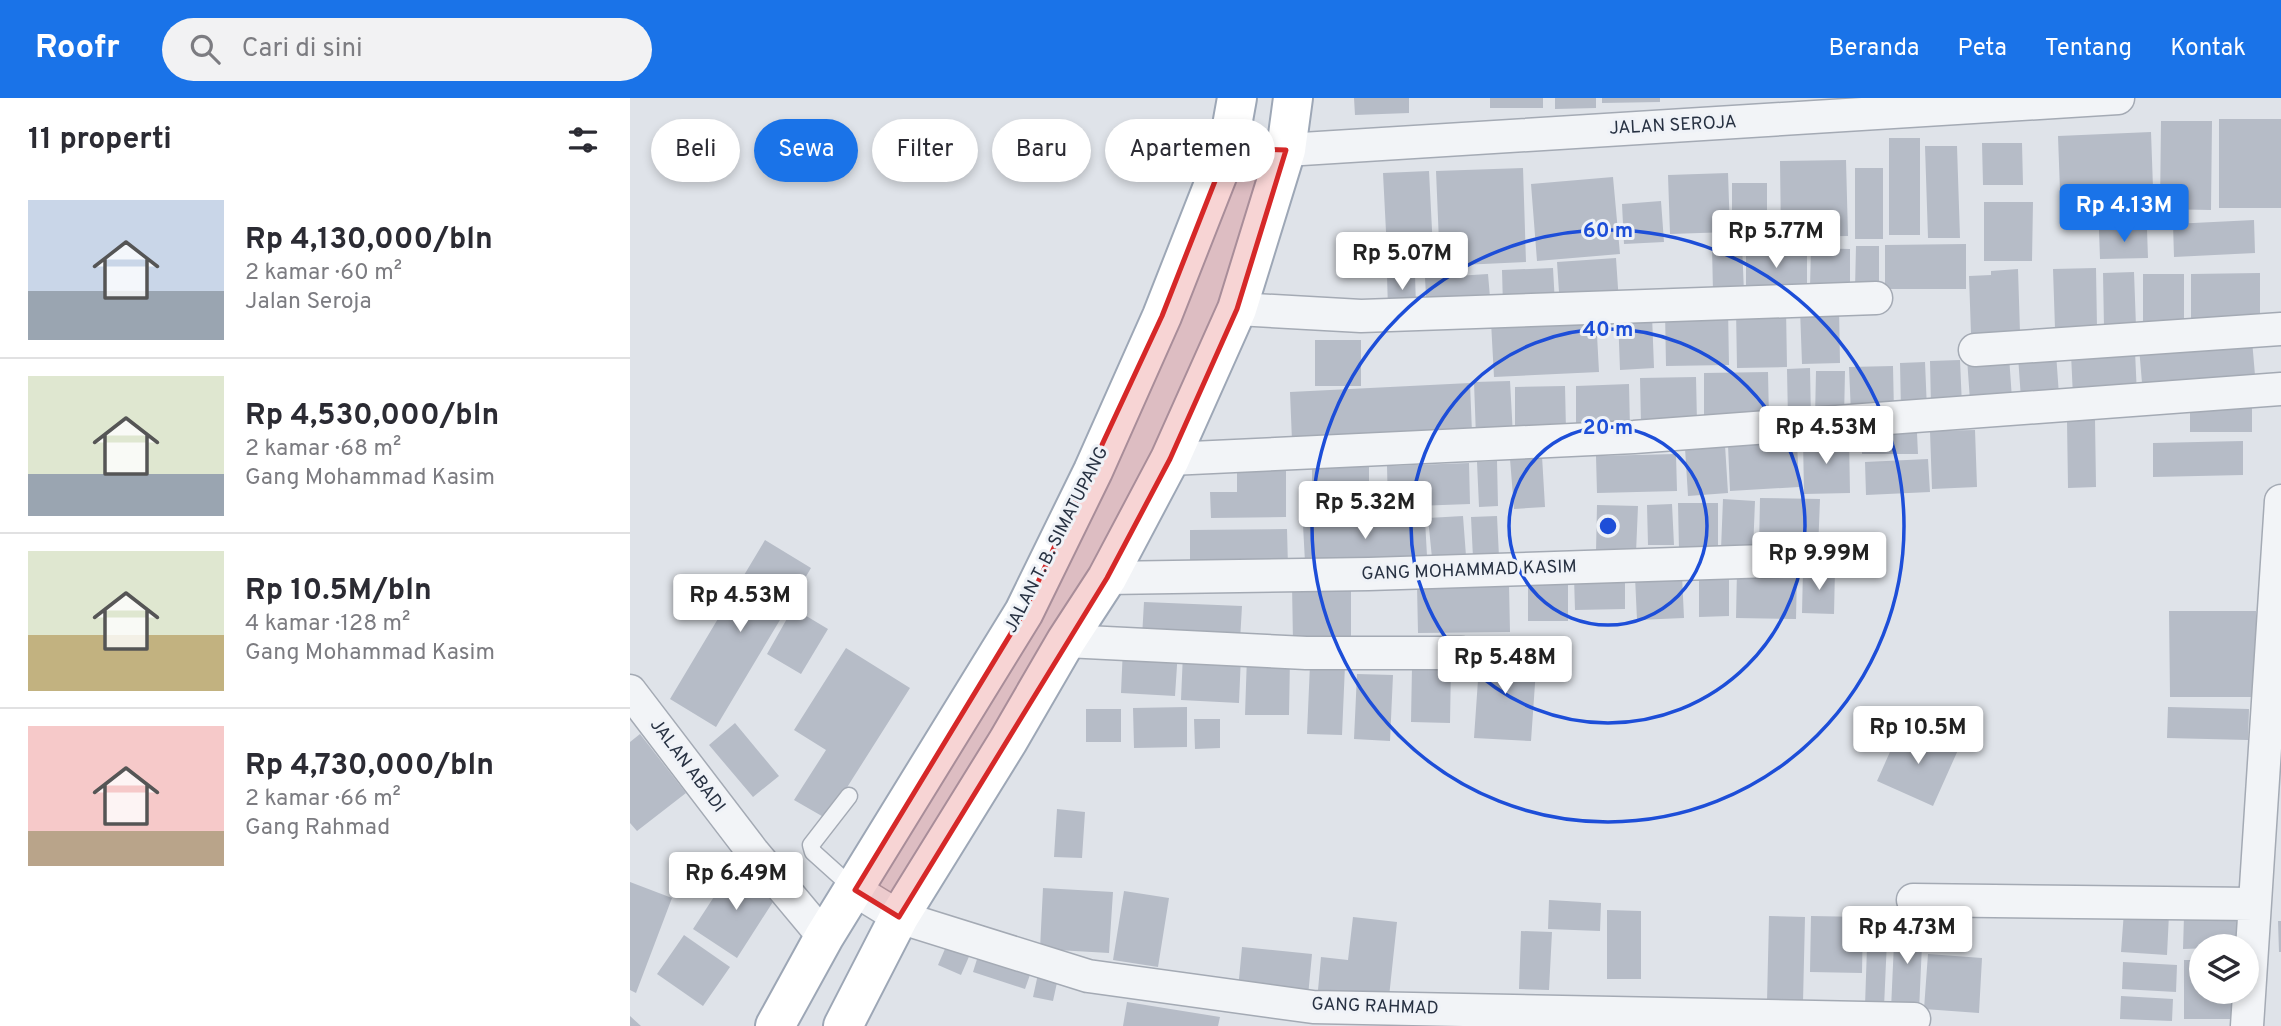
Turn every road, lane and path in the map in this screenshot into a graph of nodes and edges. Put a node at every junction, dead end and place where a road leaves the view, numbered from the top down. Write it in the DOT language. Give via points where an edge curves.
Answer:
graph roads {
  1 [pos="1237,98"];
  2 [pos="1293,98"];
  3 [pos="2118,98"];
  4 [pos="1233,119"];
  5 [pos="1275,150"];
  6 [pos="1286,150"];
  7 [pos="1215,182"];
  8 [pos="1876,298"];
  9 [pos="1237,309"];
  10 [pos="2281,329"];
  11 [pos="1975,350"];
  12 [pos="2281,389"];
  13 [pos="1170,458"];
  14 [pos="2281,501"];
  15 [pos="1829,559"];
  16 [pos="2279,575"];
  17 [pos="1107,578"];
  18 [pos="1066,641"];
  19 [pos="1461,653"];
  20 [pos="630,691"];
  21 [pos="2274,718"];
  22 [pos="849,796"];
  23 [pos="2264,886"];
  24 [pos="855,890"];
  25 [pos="1913,900"];
  26 [pos="900,917"];
  27 [pos="824,937"];
  28 [pos="1914,1019"];
  29 [pos="775,1026"];
  30 [pos="843,1026"];
  31 [pos="2247,1026"];
  1 -- 4 [label="main road, JALAN T. B. SIMATUPANG"];
  2 -- 6 [label="main road"];
  3 -- 6 [label="street, JALAN SEROJA"];
  5 -- 6 [label="street, JALAN SEROJA"];
  6 -- 9 [label="main road"];
  7 -- 24 [label="main road, JALAN T. B. SIMATUPANG" via="1162,316 1024,612"];
  8 -- 9 [label="street" via="1362,316"];
  9 -- 13 [label="main road"];
  10 -- 11 [label="street"];
  12 -- 13 [label="street" via="1634,437"];
  13 -- 17 [label="main road"];
  14 -- 16 [label="street"];
  15 -- 17 [label="street, GANG MOHAMMAD KASIM"];
  16 -- 21 [label="street"];
  17 -- 18 [label="main road"];
  18 -- 19 [label="street" via="1306,653"];
  18 -- 26 [label="main road"];
  20 -- 27 [label="street, JALAN ABADI"];
  21 -- 23 [label="street"];
  22 -- 24 [label="lane" via="811,845"];
  23 -- 25 [label="street"];
  23 -- 31 [label="street"];
  24 -- 26 [label="street, GANG RAHMAD"];
  24 -- 27 [label="main road, JALAN T. B. SIMATUPANG"];
  26 -- 28 [label="street, GANG RAHMAD" via="1088,976 1313,1007"];
  26 -- 30 [label="main road"];
  27 -- 29 [label="main road, JALAN T. B. SIMATUPANG"];
}
